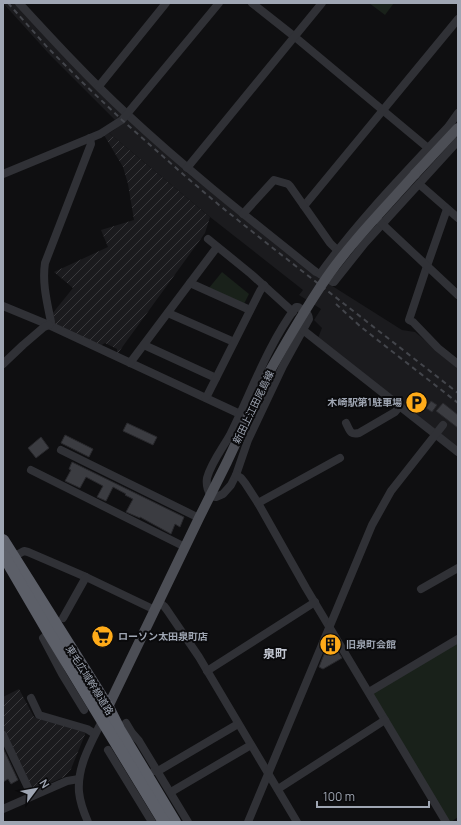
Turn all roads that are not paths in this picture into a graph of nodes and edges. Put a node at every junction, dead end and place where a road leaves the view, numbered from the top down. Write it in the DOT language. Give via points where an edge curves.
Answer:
graph roads {
  1 [pos="19,3"];
  2 [pos="166,3"];
  3 [pos="219,3"];
  4 [pos="252,3"];
  5 [pos="322,3"];
  6 [pos="458,19"];
  7 [pos="295,37"];
  8 [pos="98,86"];
  9 [pos="383,111"];
  10 [pos="458,113"];
  11 [pos="127,114"];
  12 [pos="458,128"];
  13 [pos="90,138"];
  14 [pos="458,141"];
  15 [pos="428,148"];
  16 [pos="187,168"];
  17 [pos="3,174"];
  18 [pos="417,179"];
  19 [pos="304,206"];
  20 [pos="448,209"];
  21 [pos="370,212"];
  22 [pos="243,214"];
  23 [pos="458,218"];
  24 [pos="382,224"];
  25 [pos="208,239"];
  26 [pos="217,247"];
  27 [pos="337,250"];
  28 [pos="427,266"];
  29 [pos="320,274"];
  30 [pos="190,282"];
  31 [pos="264,285"];
  32 [pos="458,295"];
  33 [pos="3,306"];
  34 [pos="250,310"];
  35 [pos="292,312"];
  36 [pos="168,313"];
  37 [pos="49,325"];
  38 [pos="303,330"];
  39 [pos="234,342"];
  40 [pos="144,345"];
  41 [pos="130,363"];
  42 [pos="3,364"];
  43 [pos="458,364"];
  44 [pos="216,378"];
  45 [pos="206,398"];
  46 [pos="400,406"];
  47 [pos="240,414"];
  48 [pos="346,423"];
  49 [pos="443,425"];
  50 [pos="436,434"];
  51 [pos="61,450"];
  52 [pos="458,452"];
  53 [pos="340,458"];
  54 [pos="31,470"];
  55 [pos="236,475"];
  56 [pos="211,496"];
  57 [pos="258,503"];
  58 [pos="199,518"];
  59 [pos="3,540"];
  60 [pos="185,547"];
  61 [pos="8,556"];
  62 [pos="458,568"];
  63 [pos="86,577"];
  64 [pos="421,589"];
  65 [pos="315,602"];
  66 [pos="157,606"];
  67 [pos="64,618"];
  68 [pos="329,626"];
  69 [pos="458,639"];
  70 [pos="66,671"];
  71 [pos="207,671"];
  72 [pos="369,692"];
  73 [pos="31,698"];
  74 [pos="108,707"];
  75 [pos="84,710"];
  76 [pos="385,720"];
  77 [pos="102,721"];
  78 [pos="126,723"];
  79 [pos="238,724"];
  80 [pos="95,734"];
  81 [pos="3,735"];
  82 [pos="251,745"];
  83 [pos="108,750"];
  84 [pos="141,764"];
  85 [pos="158,771"];
  86 [pos="268,773"];
  87 [pos="79,779"];
  88 [pos="142,787"];
  89 [pos="278,789"];
  90 [pos="171,792"];
  91 [pos="32,796"];
  92 [pos="3,809"];
  93 [pos="144,810"];
  94 [pos="182,820"];
  95 [pos="88,822"];
  96 [pos="152,822"];
  97 [pos="164,822"];
  98 [pos="248,822"];
  99 [pos="297,822"];
  100 [pos="446,822"];
  1 -- 8 [label="street"];
  2 -- 8 [label="street"];
  3 -- 11 [label="street"];
  4 -- 7 [label="street"];
  5 -- 7 [label="street"];
  6 -- 9 [label="street"];
  7 -- 9 [label="street"];
  7 -- 16 [label="street"];
  8 -- 11 [label="street"];
  9 -- 15 [label="street"];
  9 -- 19 [label="street"];
  10 -- 15 [label="street"];
  11 -- 13 [label="street" via="113,126"];
  11 -- 16 [label="street"];
  12 -- 18 [label="main road, 新田上江田尾島線"];
  13 -- 17 [label="street"];
  13 -- 37 [label="street" via="91,144 45,263 43,274 51,322"];
  14 -- 18 [label="street"];
  15 -- 21 [label="street"];
  16 -- 22 [label="street"];
  18 -- 20 [label="street"];
  18 -- 24 [label="street"];
  18 -- 56 [label="main road, 新田上江田尾島線, bridge" via="359,236 328,276 297,323 267,376"];
  19 -- 22 [label="street" via="288,184 274,180"];
  19 -- 27 [label="street"];
  20 -- 23 [label="street"];
  20 -- 28 [label="street"];
  21 -- 24 [label="street"];
  21 -- 27 [label="street"];
  22 -- 29 [label="street"];
  24 -- 28 [label="street"];
  24 -- 29 [label="street" via="334,282"];
  25 -- 26 [label="street"];
  26 -- 30 [label="street"];
  26 -- 31 [label="street"];
  27 -- 29 [label="street"];
  28 -- 32 [label="street"];
  28 -- 43 [label="street" via="409,320"];
  30 -- 34 [label="street"];
  30 -- 36 [label="street"];
  31 -- 34 [label="street"];
  31 -- 35 [label="street"];
  33 -- 37 [label="street"];
  34 -- 39 [label="street"];
  35 -- 38 [label="street" via="298,307 309,316"];
  35 -- 47 [label="street" via="274,342"];
  36 -- 39 [label="street"];
  36 -- 40 [label="street"];
  37 -- 41 [label="street"];
  37 -- 42 [label="street"];
  38 -- 46 [label="street"];
  38 -- 55 [label="street" via="248,440"];
  39 -- 44 [label="street"];
  40 -- 41 [label="street"];
  40 -- 44 [label="street"];
  41 -- 45 [label="street"];
  44 -- 45 [label="street"];
  45 -- 47 [label="street"];
  46 -- 48 [label="street" via="394,412 354,434 350,432"];
  46 -- 50 [label="street"];
  47 -- 56 [label="street" via="210,471 207,490"];
  49 -- 50 [label="street"];
  50 -- 52 [label="street"];
  50 -- 68 [label="street" via="391,490 372,525"];
  51 -- 58 [label="street"];
  53 -- 57 [label="street"];
  54 -- 60 [label="street"];
  55 -- 56 [label="street" via="223,494"];
  55 -- 57 [label="street" via="245,483"];
  56 -- 58 [label="main road, 新田上江田尾島線"];
  57 -- 65 [label="street"];
  58 -- 60 [label="main road, 新田上江田尾島線"];
  59 -- 61 [label="highway, 東毛広域幹線道路"];
  60 -- 66 [label="main road, 新田上江田尾島線"];
  61 -- 63 [label="street" via="24,551"];
  61 -- 70 [label="highway, 東毛広域幹線道路"];
  61 -- 74 [label="highway, 東毛広域幹線道路"];
  62 -- 64 [label="street"];
  63 -- 66 [label="street"];
  63 -- 67 [label="street"];
  65 -- 68 [label="street"];
  65 -- 71 [label="street"];
  66 -- 71 [label="street" via="167,610"];
  66 -- 74 [label="main road, 新田上江田尾島線"];
  68 -- 72 [label="street"];
  68 -- 86 [label="street"];
  69 -- 72 [label="street"];
  70 -- 75 [label="street"];
  70 -- 77 [label="highway, 東毛広域幹線道路"];
  71 -- 79 [label="street"];
  72 -- 76 [label="street"];
  73 -- 80 [label="street" via="39,715 87,729"];
  74 -- 77 [label="main road, 新田上江田尾島線"];
  74 -- 84 [label="highway, 東毛広域幹線道路"];
  76 -- 89 [label="street"];
  76 -- 100 [label="street"];
  77 -- 80 [label="street"];
  77 -- 88 [label="highway, 東毛広域幹線道路"];
  78 -- 85 [label="street"];
  79 -- 82 [label="street"];
  79 -- 85 [label="street"];
  80 -- 87 [label="street"];
  81 -- 91 [label="street"];
  82 -- 86 [label="street"];
  82 -- 90 [label="street"];
  83 -- 93 [label="street"];
  84 -- 85 [label="street"];
  84 -- 94 [label="highway, 東毛広域幹線道路"];
  85 -- 90 [label="street"];
  86 -- 89 [label="street"];
  86 -- 98 [label="street"];
  87 -- 91 [label="street" via="67,781"];
  87 -- 95 [label="street" via="79,792"];
  88 -- 93 [label="street" via="142,797 146,805"];
  88 -- 97 [label="highway, 東毛広域幹線道路"];
  89 -- 99 [label="street"];
  90 -- 94 [label="street"];
  91 -- 92 [label="street"];
  93 -- 96 [label="street"];
}
